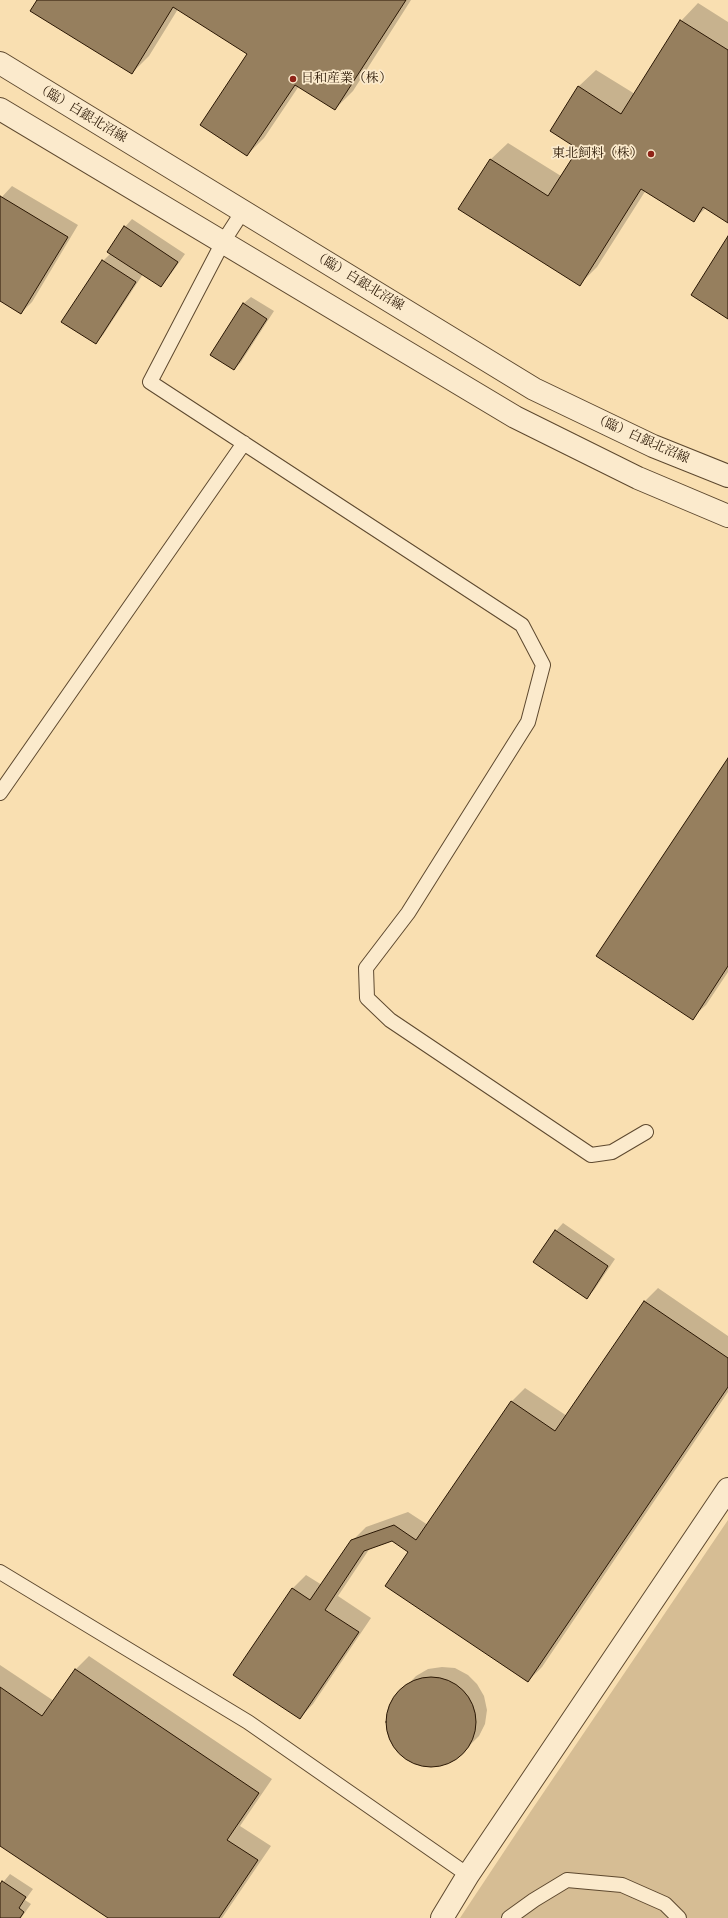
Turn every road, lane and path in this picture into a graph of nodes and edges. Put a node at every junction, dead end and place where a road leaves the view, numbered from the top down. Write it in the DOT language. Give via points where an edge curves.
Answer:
graph roads {
  1 [pos="0,63"];
  2 [pos="0,109"];
  3 [pos="243,211"];
  4 [pos="223,242"];
  5 [pos="244,443"];
  6 [pos="728,476"];
  7 [pos="728,516"];
  8 [pos="0,793"];
  9 [pos="646,1132"];
  10 [pos="728,1489"];
  11 [pos="0,1572"];
  12 [pos="468,1875"];
  13 [pos="442,1918"];
  14 [pos="509,1918"];
  15 [pos="679,1918"];
  1 -- 3 [label="street, （臨）白銀北沼線"];
  2 -- 4 [label="street"];
  3 -- 4 [label="lane"];
  3 -- 6 [label="street, （臨）白銀北沼線" via="534,389 653,446"];
  4 -- 5 [label="lane" via="150,382"];
  4 -- 7 [label="street" via="515,417 638,478"];
  5 -- 8 [label="lane"];
  5 -- 9 [label="lane" via="522,625 543,665 528,722 408,913 366,968 367,998 390,1020 591,1155 612,1152"];
  10 -- 12 [label="street"];
  11 -- 12 [label="lane" via="248,1722"];
  12 -- 13 [label="street"];
  14 -- 15 [label="lane" via="567,1880 622,1885 665,1904"];
}
